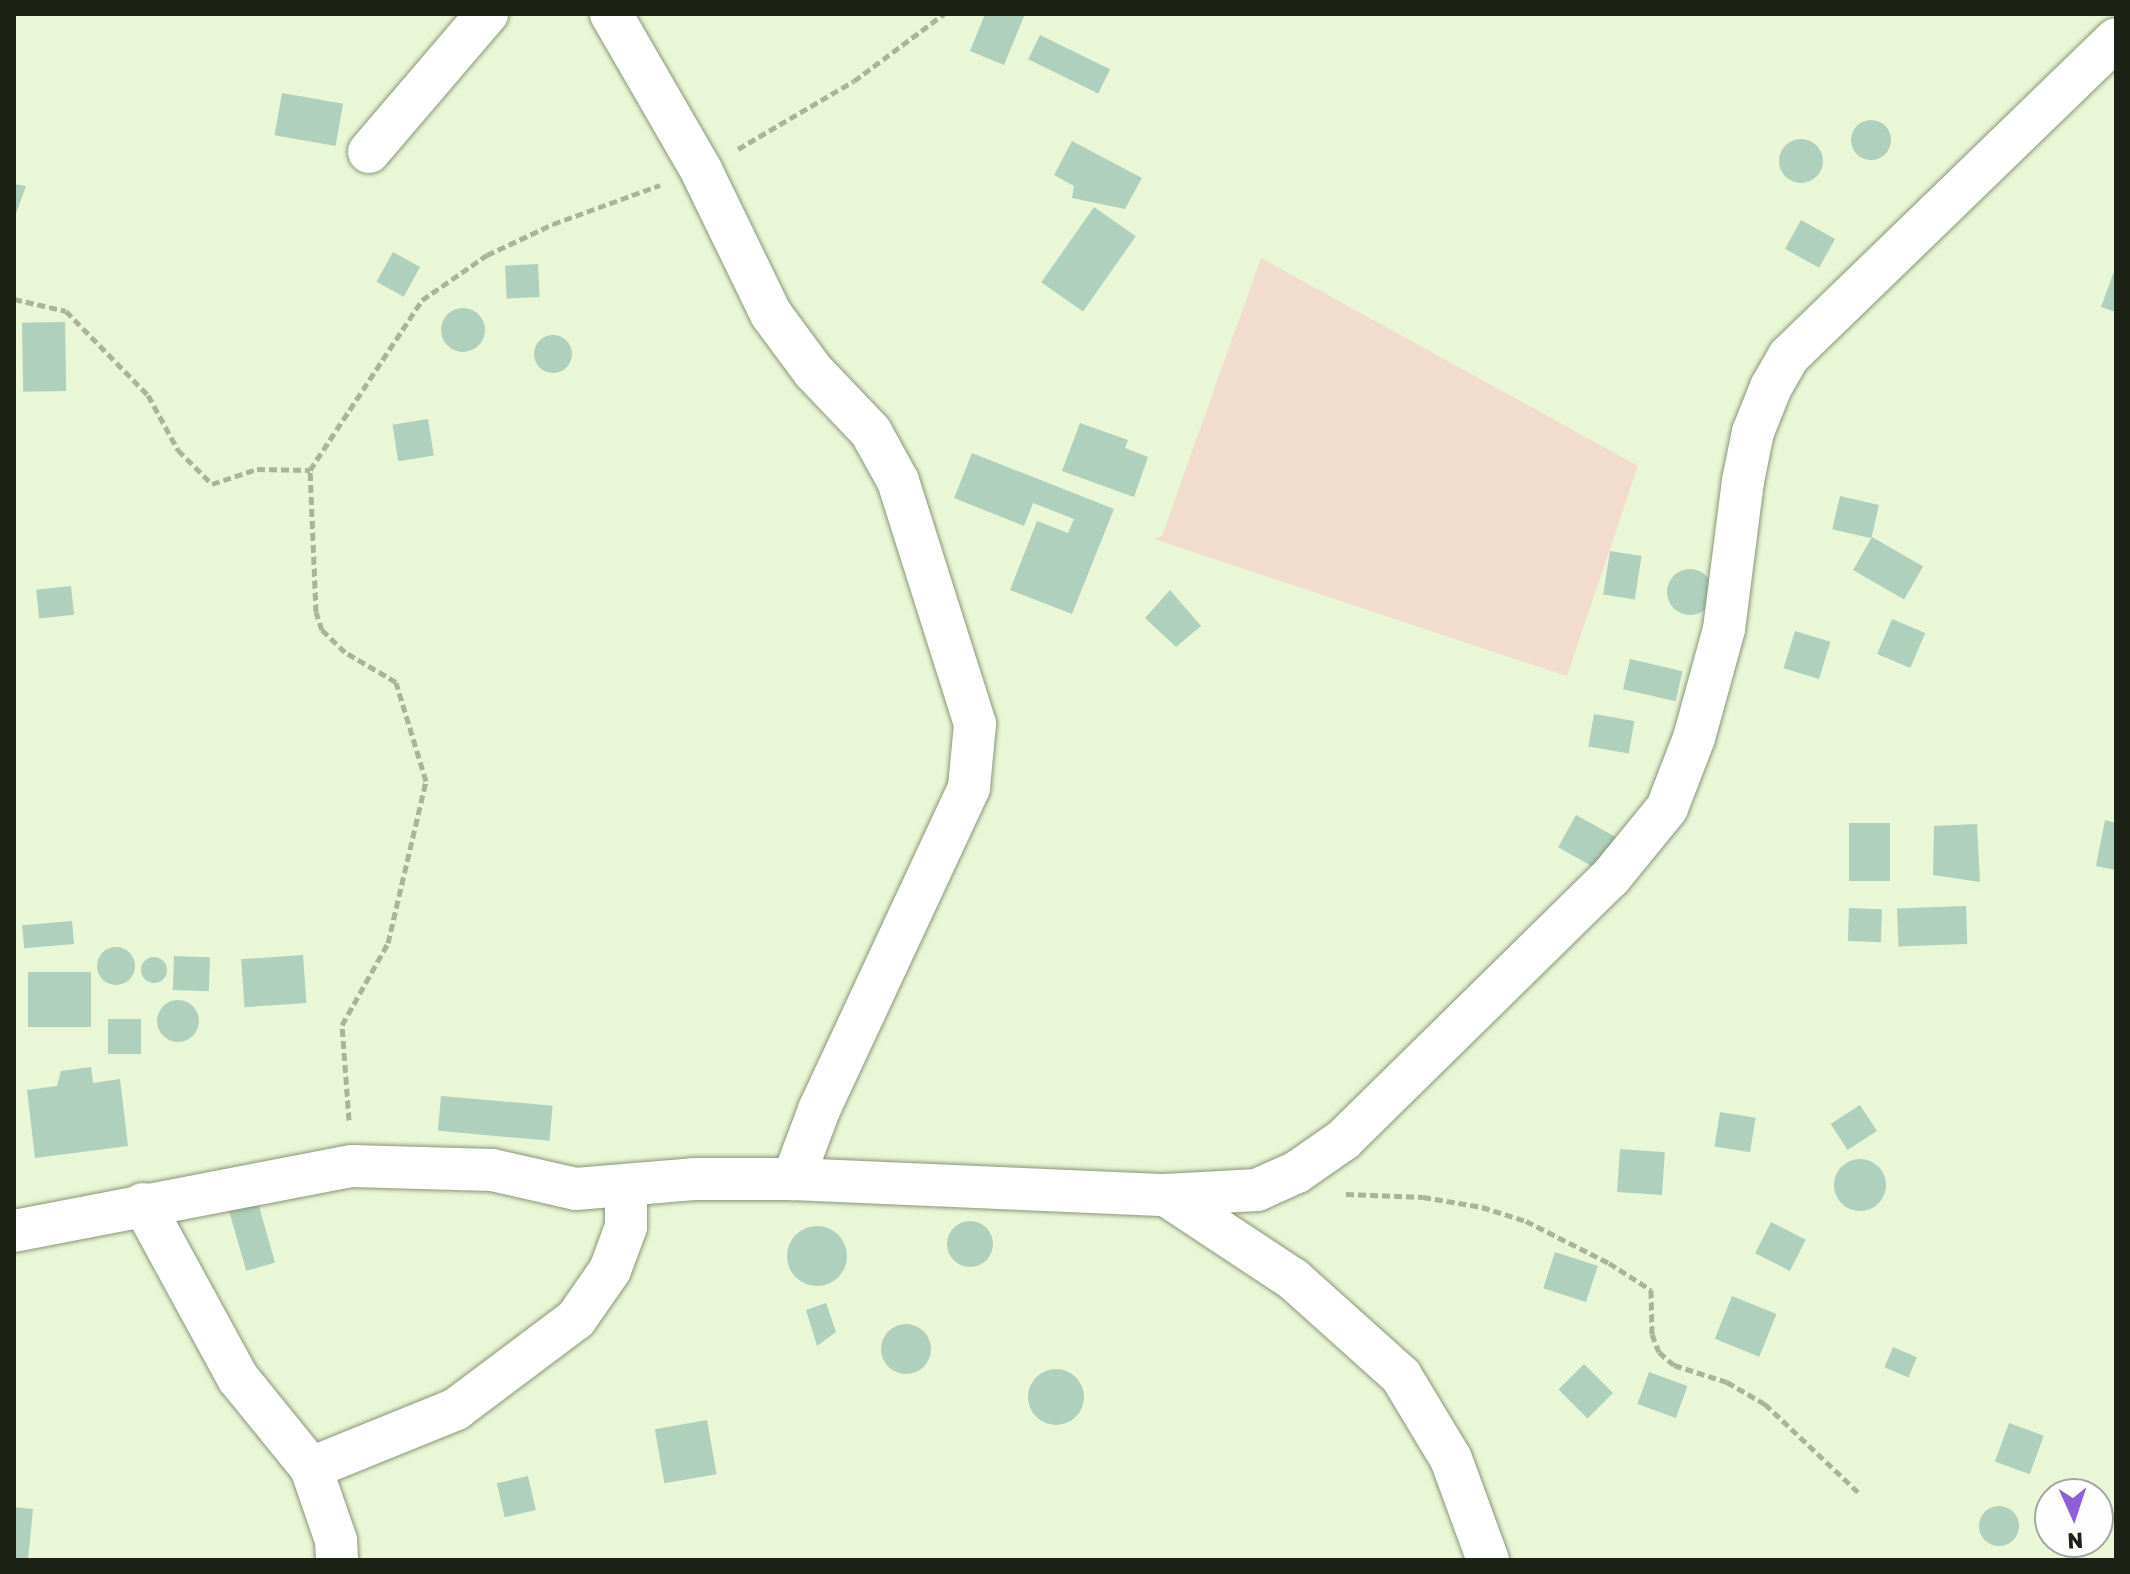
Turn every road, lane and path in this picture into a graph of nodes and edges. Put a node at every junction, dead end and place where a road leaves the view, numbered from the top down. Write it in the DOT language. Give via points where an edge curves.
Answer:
graph roads {
  1 [pos="487,14"];
  2 [pos="611,14"];
  3 [pos="944,14"];
  4 [pos="2116,39"];
  5 [pos="369,152"];
  6 [pos="701,170"];
  7 [pos="14,299"];
  8 [pos="310,470"];
  9 [pos="352,1166"];
  10 [pos="793,1179"];
  11 [pos="626,1187"];
  12 [pos="1332,1193"];
  13 [pos="1166,1195"];
  14 [pos="143,1204"];
  15 [pos="14,1231"];
  16 [pos="311,1468"];
  17 [pos="1858,1492"];
  18 [pos="337,1560"];
  19 [pos="1488,1560"];
  1 -- 5 [label="street"];
  2 -- 6 [label="street"];
  3 -- 6 [label="path" via="854,81"];
  4 -- 13 [label="street" via="1789,356 1753,432 1724,629 1694,738 1667,808 1610,878 1343,1140 1297,1172 1257,1190"];
  6 -- 8 [label="path" via="540,230 487,255 422,300"];
  6 -- 10 [label="street" via="771,314 813,371 871,432 898,481 975,724 969,788 819,1110"];
  7 -- 8 [label="path" via="66,311 148,395 178,450 212,484 257,469"];
  8 -- 9 [label="path" via="316,612 322,630 345,652 396,682 426,781 388,943 342,1025"];
  9 -- 11 [label="street" via="427,1164 492,1170 576,1189"];
  9 -- 14 [label="street"];
  10 -- 11 [label="street" via="694,1179"];
  10 -- 13 [label="street"];
  11 -- 16 [label="street" via="626,1227 610,1270 576,1319 456,1409"];
  12 -- 17 [label="path" via="1423,1197 1482,1207 1526,1221 1609,1263 1651,1290 1652,1334 1659,1352 1674,1365 1727,1382 1765,1404"];
  13 -- 19 [label="street" via="1293,1279 1401,1376 1451,1459"];
  14 -- 15 [label="street"];
  14 -- 16 [label="street" via="238,1378"];
  16 -- 18 [label="street" via="336,1540"];
}
